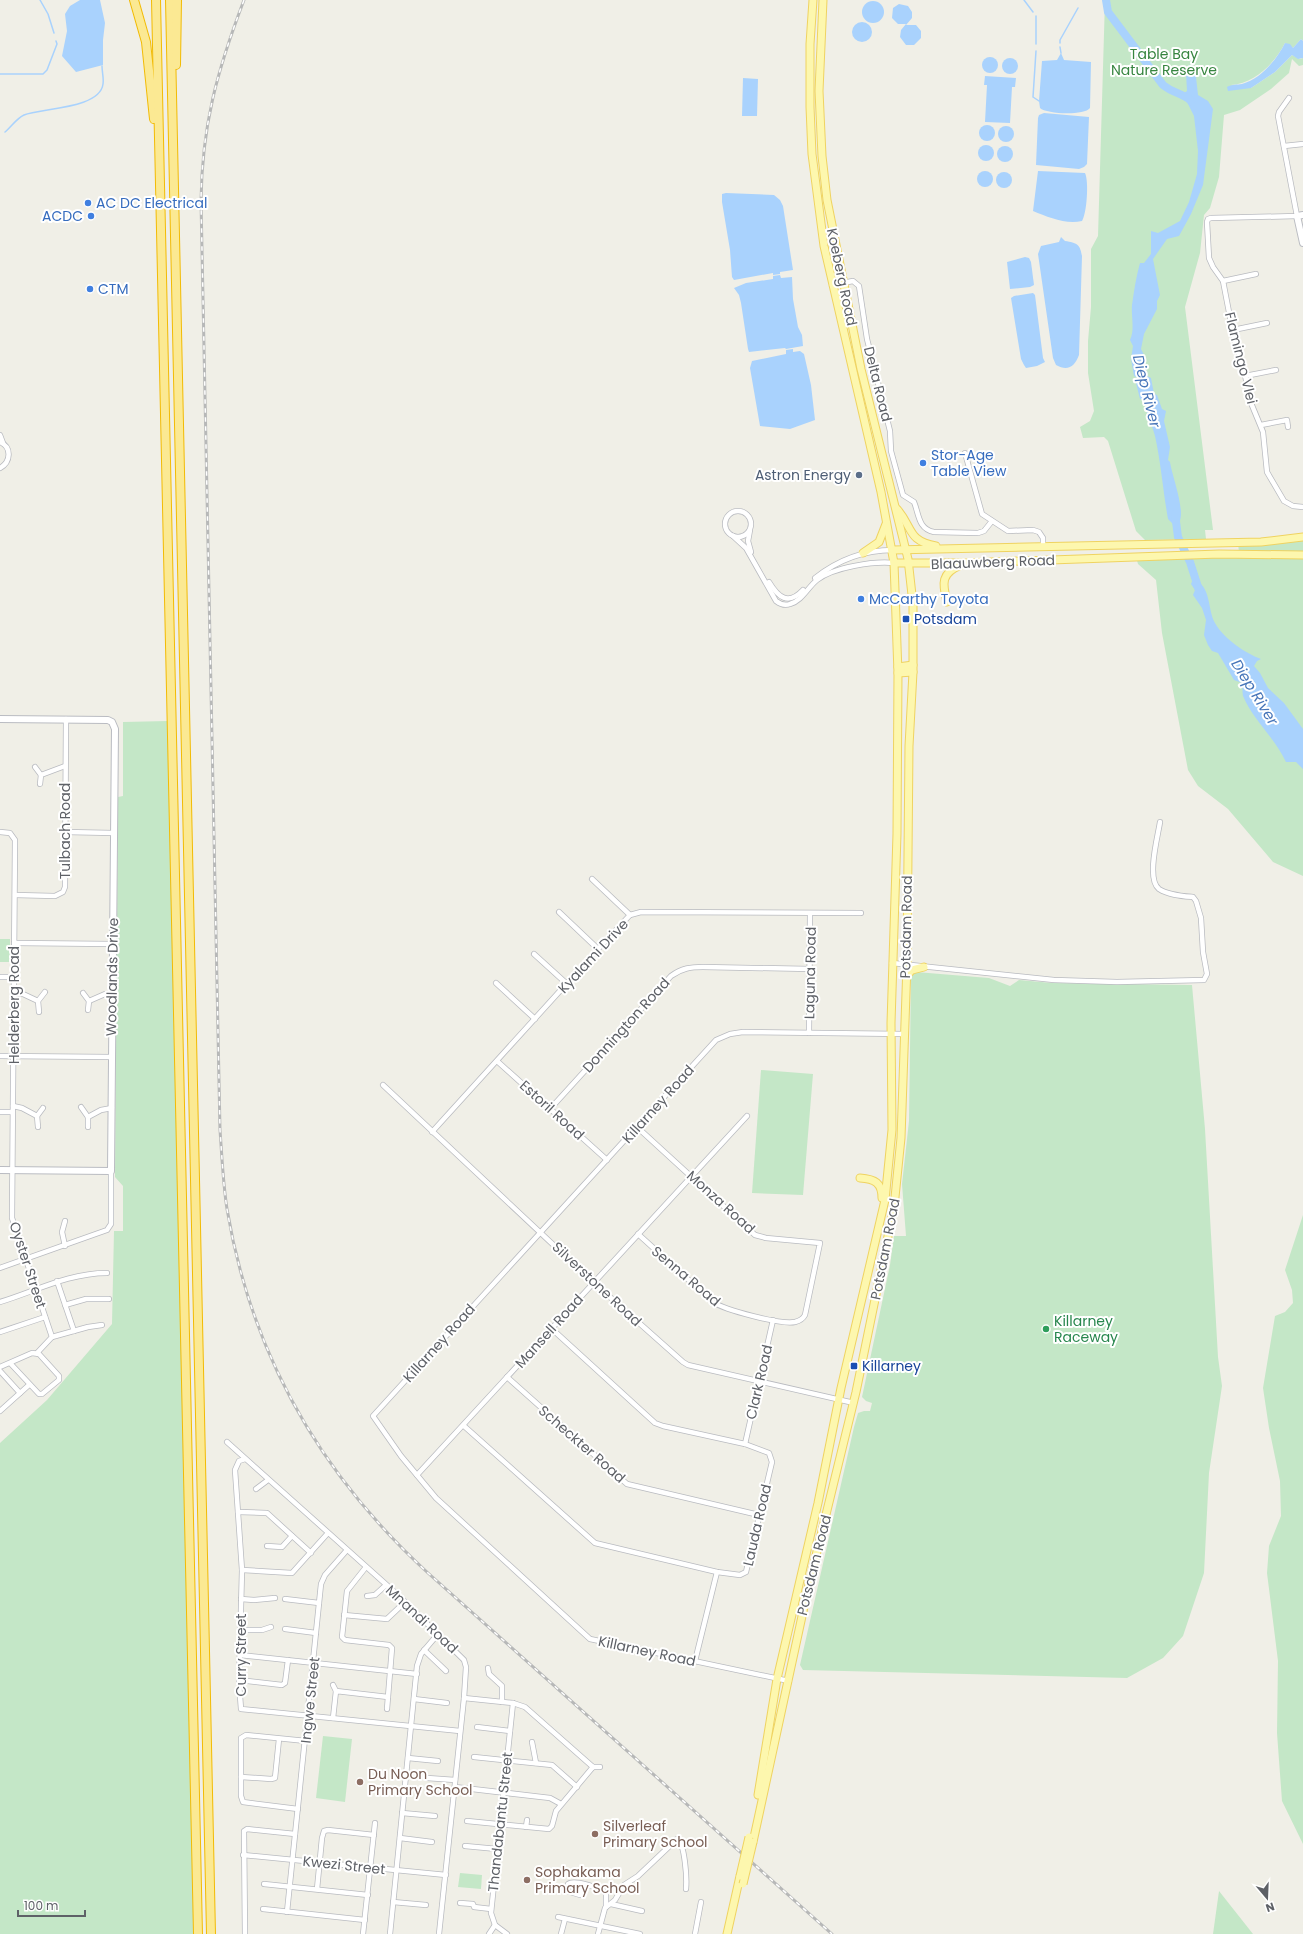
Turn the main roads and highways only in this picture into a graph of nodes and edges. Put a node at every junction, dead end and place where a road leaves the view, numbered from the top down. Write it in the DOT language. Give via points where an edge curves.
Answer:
graph roads {
  1 [pos="134,0"];
  2 [pos="156,0"];
  3 [pos="170,0"];
  4 [pos="177,0"];
  5 [pos="813,0"];
  6 [pos="823,0"];
  7 [pos="160,177"];
  8 [pos="175,237"];
  9 [pos="894,505"];
  10 [pos="887,521"];
  11 [pos="1303,536"];
  12 [pos="952,548"];
  13 [pos="906,549"];
  14 [pos="893,550"];
  15 [pos="863,553"];
  16 [pos="1303,555"];
  17 [pos="894,563"];
  18 [pos="965,563"];
  19 [pos="909,564"];
  20 [pos="947,602"];
  21 [pos="913,668"];
  22 [pos="898,670"];
  23 [pos="924,967"];
  24 [pos="906,975"];
  25 [pos="860,1178"];
  26 [pos="881,1216"];
  27 [pos="751,1840"];
  28 [pos="198,1934"];
  29 [pos="211,1934"];
  30 [pos="727,1934"];
  31 [pos="732,1934"];
  1 -- 7 [label="highway" via="148,52"];
  2 -- 7 [label="highway"];
  3 -- 8 [label="highway"];
  4 -- 8 [label="highway"];
  5 -- 10 [label="main road, Koeberg Road" via="810,44 812,154 824,246"];
  6 -- 9 [label="main road, Koeberg Road" via="819,76 822,156 831,225 861,369"];
  7 -- 28 [label="highway"];
  8 -- 29 [label="highway"];
  9 -- 12 [label="main road" via="917,540"];
  9 -- 13 [label="main road, Koeberg Road"];
  10 -- 14 [label="main road, Koeberg Road"];
  10 -- 15 [label="main road" via="879,542"];
  11 -- 12 [label="main road, Blaauwberg Road" via="1274,541 1137,546"];
  12 -- 13 [label="main road, Blaauwberg Road"];
  13 -- 14 [label="main road, Blaauwberg Road"];
  13 -- 19 [label="main road, Potsdam Road"];
  14 -- 17 [label="main road, Potsdam Road"];
  16 -- 18 [label="main road, Blaauwberg Road" via="1220,554"];
  17 -- 19 [label="main road, Blaauwberg Road"];
  17 -- 22 [label="main road, Potsdam Road"];
  18 -- 19 [label="main road, Blaauwberg Road"];
  18 -- 20 [label="main road" via="952,569 945,577"];
  19 -- 21 [label="main road, Potsdam Road" via="913,604"];
  21 -- 22 [label="main road"];
  21 -- 24 [label="main road, Potsdam Road" via="909,746"];
  22 -- 26 [label="main road, Potsdam Road" via="890,1153"];
  23 -- 24 [label="main road" via="912,970"];
  24 -- 27 [label="main road, Potsdam Road" via="897,1187 854,1403 809,1584"];
  25 -- 26 [label="main road" via="874,1179 880,1186"];
  26 -- 27 [label="main road, Potsdam Road" via="777,1679"];
  27 -- 30 [label="main road, Potsdam Road, bridge"];
  27 -- 31 [label="main road, Potsdam Road, bridge"];
}
